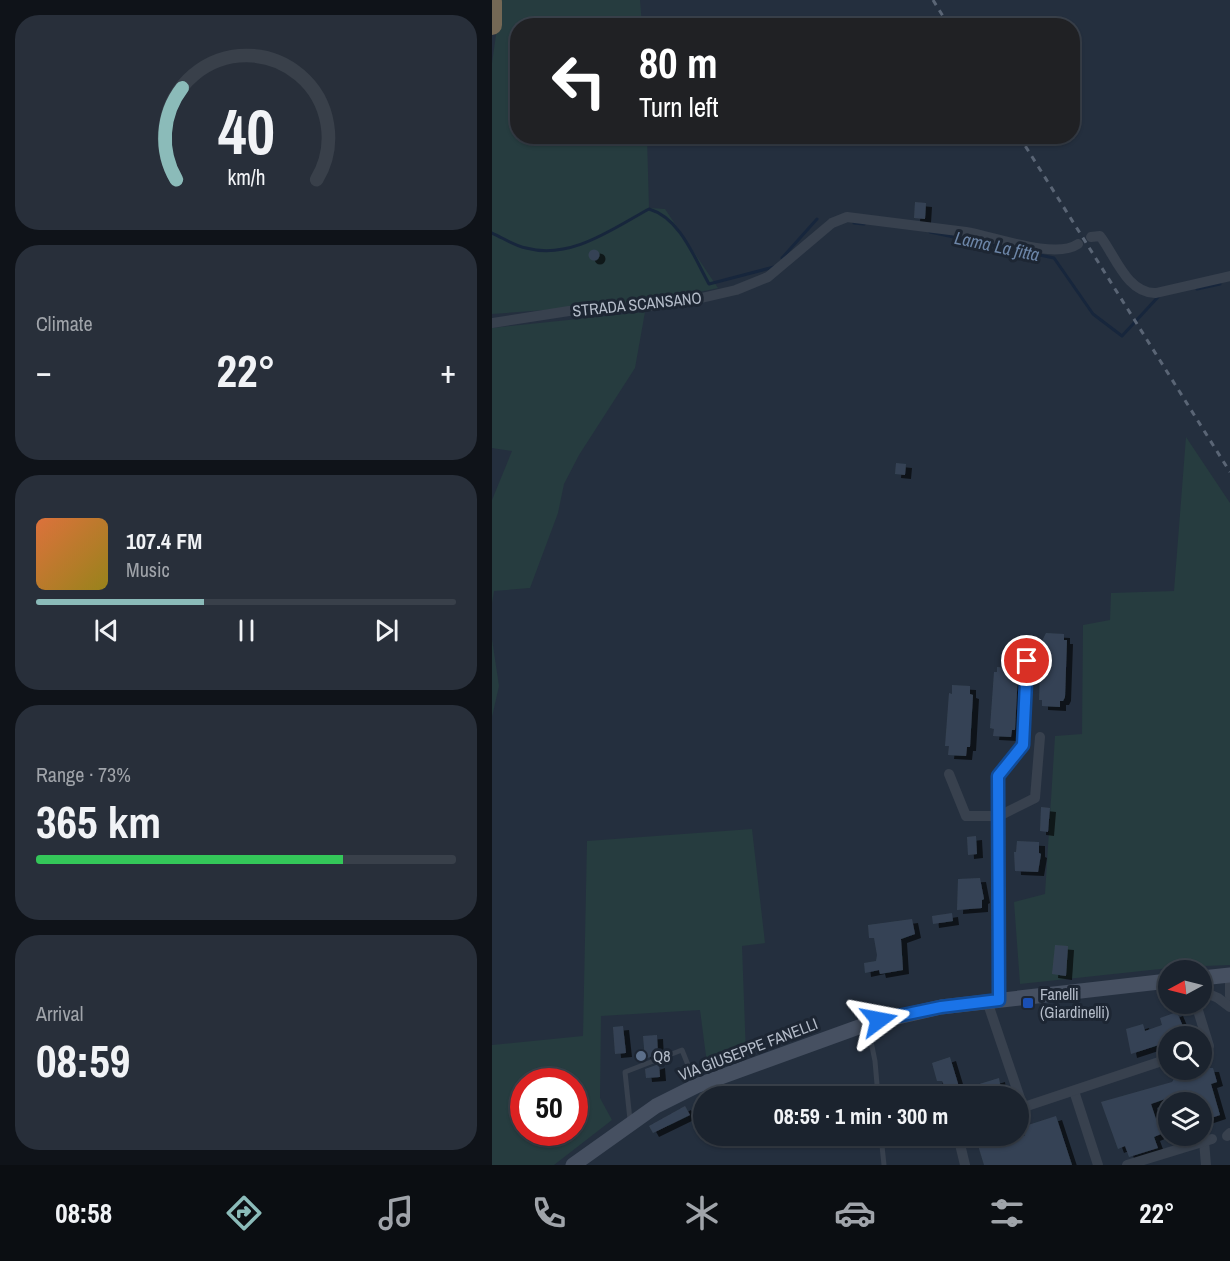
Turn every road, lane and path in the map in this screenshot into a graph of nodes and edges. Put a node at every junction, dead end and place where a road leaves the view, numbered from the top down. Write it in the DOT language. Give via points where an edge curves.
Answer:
graph roads {
  1 [pos="492,2"];
  2 [pos="492,25"];
  3 [pos="1091,237"];
  4 [pos="1078,244"];
  5 [pos="1230,276"];
  6 [pos="492,323"];
  7 [pos="1027,661"];
  8 [pos="1040,737"];
  9 [pos="949,774"];
  10 [pos="999,816"];
  11 [pos="1230,975"];
  12 [pos="1212,977"];
  13 [pos="1158,982"];
  14 [pos="1230,982"];
  15 [pos="1212,995"];
  16 [pos="1230,996"];
  17 [pos="993,1000"];
  18 [pos="1230,1007"];
  19 [pos="867,1023"];
  20 [pos="1158,1062"];
  21 [pos="696,1086"];
  22 [pos="877,1086"];
  23 [pos="1015,1086"];
  24 [pos="693,1088"];
  25 [pos="1074,1090"];
  26 [pos="1029,1105"];
  27 [pos="631,1123"];
  28 [pos="882,1146"];
  29 [pos="960,1146"];
  30 [pos="573,1165"];
  31 [pos="884,1165"];
  32 [pos="965,1165"];
  33 [pos="1098,1165"];
  34 [pos="1127,1165"];
  35 [pos="1206,1165"];
  1 -- 2 [label="highway"];
  3 -- 5 [label="street" via="1100,236 1128,278 1146,293"];
  4 -- 6 [label="street, STRADA SCANSANO" via="1066,249 1044,248 966,232 847,217 832,223 768,277 736,290 659,305 569,311"];
  7 -- 10 [label="street" via="1023,745 998,776"];
  8 -- 10 [label="street" via="1035,798"];
  9 -- 10 [label="street" via="966,816"];
  10 -- 17 [label="street"];
  11 -- 12 [label="main road"];
  13 -- 17 [label="main road, VIA GIUSEPPE FANELLI"];
  14 -- 16 [label="street"];
  15 -- 18 [label="street"];
  17 -- 19 [label="main road, VIA GIUSEPPE FANELLI"];
  17 -- 23 [label="street"];
  19 -- 21 [label="main road, VIA GIUSEPPE FANELLI"];
  19 -- 22 [label="lane"];
  20 -- 25 [label="street"];
  21 -- 27 [label="lane" via="682,1050 625,1072"];
  24 -- 27 [label="main road, VIA GIUSEPPE FANELLI"];
  25 -- 26 [label="street"];
  25 -- 33 [label="street"];
  27 -- 30 [label="main road, VIA GIUSEPPE FANELLI"];
  28 -- 31 [label="lane"];
  29 -- 32 [label="street"];
  34 -- 35 [label="street" via="1208,1140"];
}
